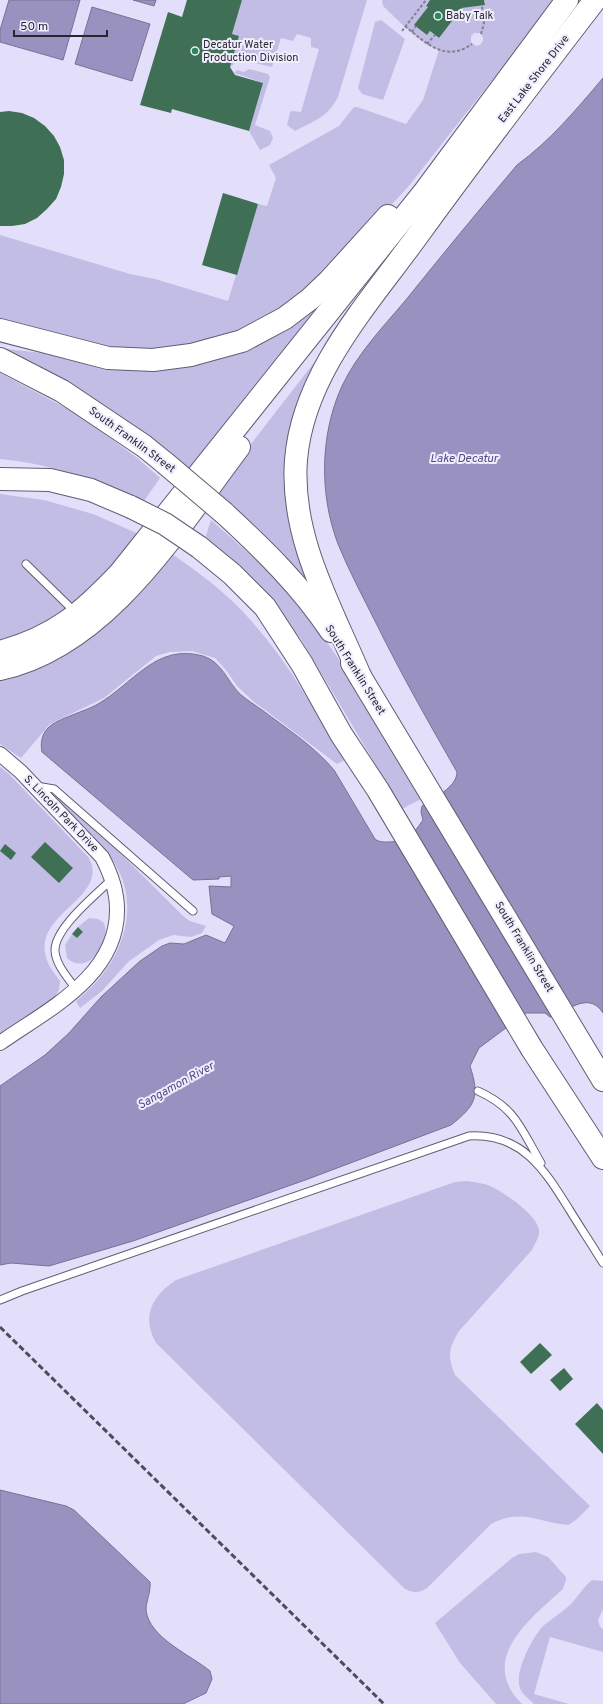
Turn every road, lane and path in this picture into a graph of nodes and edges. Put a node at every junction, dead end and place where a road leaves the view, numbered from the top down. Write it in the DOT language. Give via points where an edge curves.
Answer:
graph roads {
  1 [pos="426,0"];
  2 [pos="595,0"];
  3 [pos="563,3"];
  4 [pos="482,6"];
  5 [pos="405,26"];
  6 [pos="416,26"];
  7 [pos="402,31"];
  8 [pos="412,32"];
  9 [pos="481,34"];
  10 [pos="435,35"];
  11 [pos="427,44"];
  12 [pos="472,44"];
  13 [pos="494,97"];
  14 [pos="473,159"];
  15 [pos="0,330"];
  16 [pos="0,359"];
  17 [pos="0,468"];
  18 [pos="0,479"];
  19 [pos="50,480"];
  20 [pos="26,564"];
  21 [pos="78,614"];
  22 [pos="0,652"];
  23 [pos="0,669"];
  24 [pos="360,676"];
  25 [pos="0,754"];
  26 [pos="34,786"];
  27 [pos="112,878"];
  28 [pos="193,911"];
  29 [pos="76,989"];
  30 [pos="0,1043"];
  31 [pos="603,1080"];
  32 [pos="478,1091"];
  33 [pos="591,1140"];
  34 [pos="603,1158"];
  35 [pos="603,1163"];
  36 [pos="546,1172"];
  37 [pos="603,1263"];
  38 [pos="0,1300"];
  1 -- 5 [label="path"];
  2 -- 14 [label="main road, East Lake Shore Drive"];
  3 -- 13 [label="main road, East Lake Shore Drive"];
  4 -- 9 [label="path" via="484,23"];
  5 -- 7 [label="path"];
  5 -- 8 [label="path"];
  6 -- 8 [label="path"];
  8 -- 11 [label="path"];
  10 -- 11 [label="path"];
  11 -- 12 [label="path" via="431,48 451,52"];
  13 -- 15 [label="main road" via="310,299 285,318 242,341 183,356 153,360 108,358"];
  13 -- 21 [label="main road" via="426,191 120,573"];
  14 -- 23 [label="main road" via="367,284 159,553 115,603 89,626 51,650 20,665"];
  14 -- 24 [label="main road" via="331,357 316,386 300,433 296,482 302,533 318,578"];
  16 -- 24 [label="main road, South Franklin Street, bridge" via="62,391 118,428 165,462 224,513 298,586"];
  17 -- 19 [label="main road"];
  18 -- 19 [label="main road"];
  19 -- 33 [label="main road, bridge" via="91,490 165,524 232,574 265,607 302,664 341,734 378,790 532,1049"];
  20 -- 21 [label="lane"];
  21 -- 22 [label="main road" via="56,630 26,645"];
  24 -- 31 [label="main road, South Franklin Street"];
  25 -- 26 [label="street, S. Lincoln Park Drive"];
  26 -- 27 [label="street, S. Lincoln Park Drive" via="95,849"];
  26 -- 28 [label="lane" via="54,789"];
  27 -- 29 [label="street, S. Lincoln Park Drive" via="117,916 113,939 98,966"];
  27 -- 29 [label="lane" via="76,914 58,939 55,950 58,961"];
  29 -- 30 [label="street, S. Lincoln Park Drive"];
  32 -- 36 [label="lane" via="509,1110"];
  33 -- 34 [label="main road"];
  33 -- 35 [label="main road"];
  36 -- 37 [label="lane"];
  36 -- 38 [label="lane" via="531,1157 510,1144 492,1137 469,1136 22,1290"];
}
